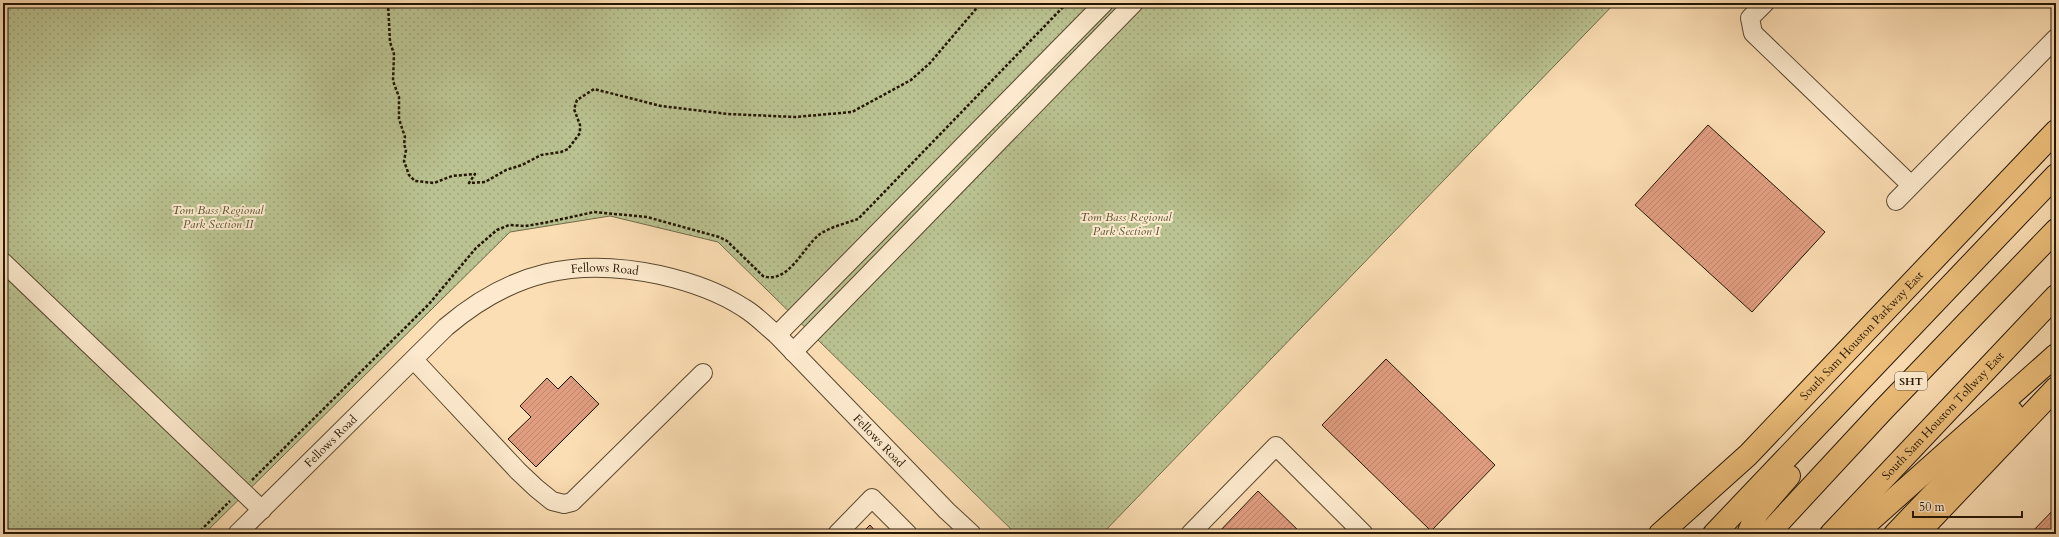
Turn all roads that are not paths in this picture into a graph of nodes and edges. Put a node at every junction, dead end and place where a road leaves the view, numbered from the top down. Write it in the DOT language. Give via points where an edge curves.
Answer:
graph roads {
  1 [pos="1104,3"];
  2 [pos="1134,3"];
  3 [pos="1765,3"];
  4 [pos="2056,38"];
  5 [pos="981,127"];
  6 [pos="2056,131"];
  7 [pos="997,144"];
  8 [pos="2056,175"];
  9 [pos="1911,185"];
  10 [pos="2056,190"];
  11 [pos="1896,201"];
  12 [pos="2056,230"];
  13 [pos="3,262"];
  14 [pos="2056,296"];
  15 [pos="777,335"];
  16 [pos="793,352"];
  17 [pos="2056,355"];
  18 [pos="414,360"];
  19 [pos="2056,367"];
  20 [pos="703,373"];
  21 [pos="2056,388"];
  22 [pos="262,510"];
  23 [pos="237,534"];
  24 [pos="837,534"];
  25 [pos="908,534"];
  26 [pos="972,534"];
  27 [pos="1190,534"];
  28 [pos="1364,534"];
  29 [pos="1660,534"];
  30 [pos="1714,534"];
  31 [pos="1748,534"];
  32 [pos="1768,534"];
  33 [pos="1831,534"];
  34 [pos="1855,534"];
  35 [pos="1895,534"];
  36 [pos="1917,534"];
  1 -- 5 [label="street"];
  2 -- 7 [label="street"];
  3 -- 9 [label="street" via="1750,18 1753,33"];
  4 -- 9 [label="street"];
  5 -- 7 [label="street"];
  5 -- 15 [label="street"];
  6 -- 29 [label="main road, South Sam Houston Parkway East" via="1748,455"];
  7 -- 16 [label="street"];
  8 -- 30 [label="main road"];
  9 -- 11 [label="street"];
  10 -- 31 [label="main road" via="2030,222 1801,462 1757,512"];
  12 -- 32 [label="main road, SHT"];
  13 -- 22 [label="street"];
  14 -- 33 [label="main road, South Sam Houston Tollway East"];
  15 -- 16 [label="street, Fellows Road"];
  15 -- 18 [label="street, Fellows Road" via="746,309 705,287 636,270 569,269 528,278 506,286 485,298 446,327"];
  16 -- 26 [label="street, Fellows Road"];
  17 -- 34 [label="main road"];
  18 -- 20 [label="street" via="518,471 552,501 564,504 572,502"];
  18 -- 22 [label="street, Fellows Road"];
  19 -- 35 [label="main road"];
  21 -- 36 [label="main road"];
  22 -- 23 [label="street, Fellows Road"];
  24 -- 25 [label="street" via="872,498"];
  27 -- 28 [label="street" via="1276,446"];
}
